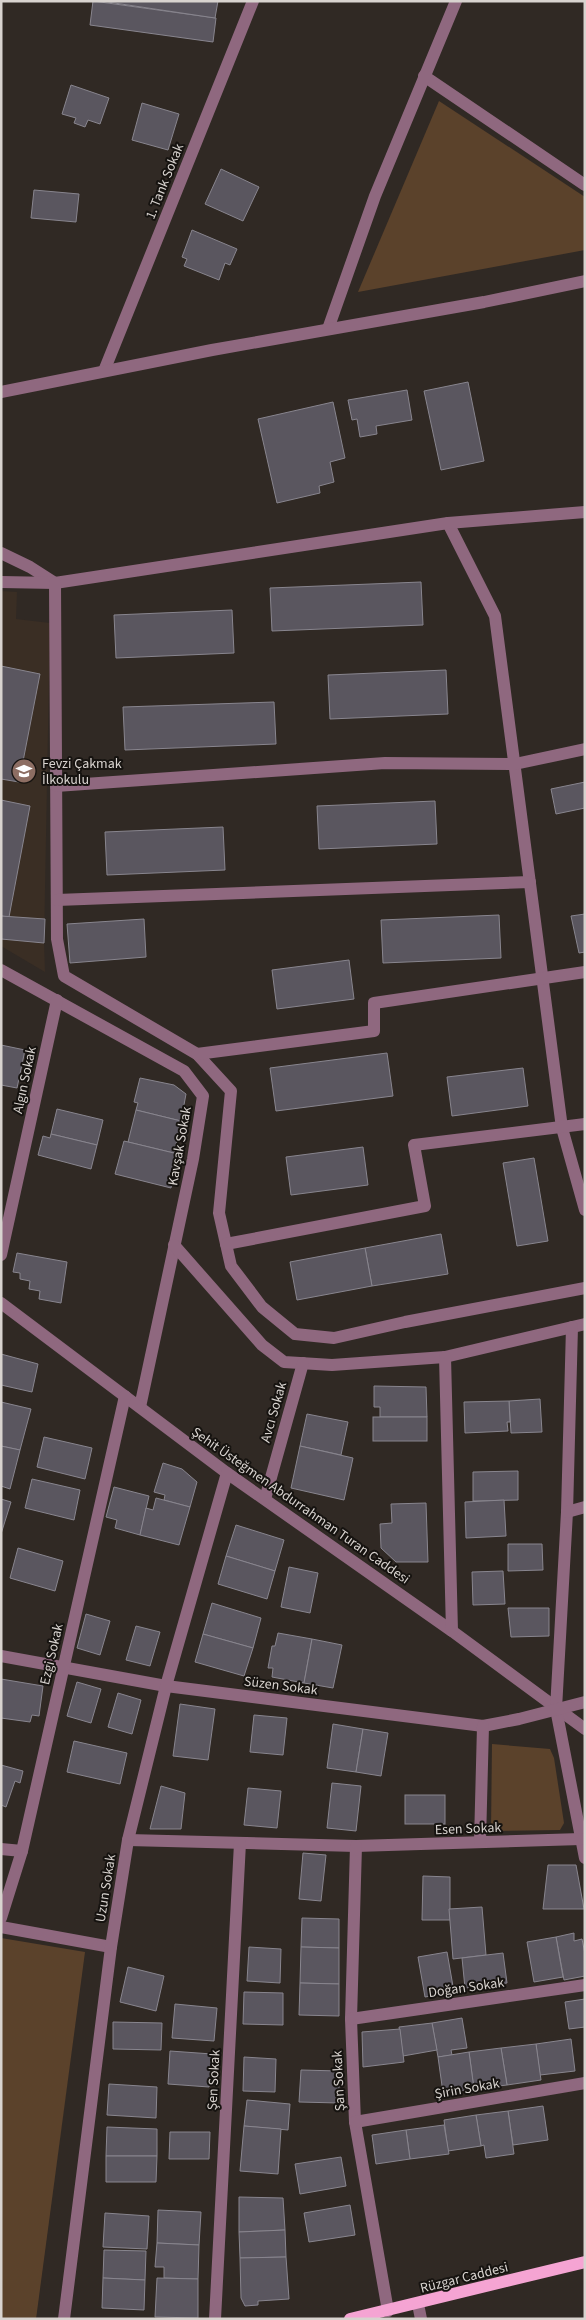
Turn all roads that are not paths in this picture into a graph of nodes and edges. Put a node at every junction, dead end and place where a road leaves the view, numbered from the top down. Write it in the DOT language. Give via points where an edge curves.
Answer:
graph roads {
  1 [pos="253,1"];
  2 [pos="456,1"];
  3 [pos="424,76"];
  4 [pos="585,185"];
  5 [pos="585,281"];
  6 [pos="328,329"];
  7 [pos="104,371"];
  8 [pos="1,392"];
  9 [pos="585,512"];
  10 [pos="448,523"];
  11 [pos="1,553"];
  12 [pos="1,582"];
  13 [pos="55,583"];
  14 [pos="585,749"];
  15 [pos="515,764"];
  16 [pos="56,786"];
  17 [pos="530,882"];
  18 [pos="57,900"];
  19 [pos="1,970"];
  20 [pos="585,972"];
  21 [pos="542,979"];
  22 [pos="57,1000"];
  23 [pos="198,1054"];
  24 [pos="585,1124"];
  25 [pos="562,1128"];
  26 [pos="585,1210"];
  27 [pos="226,1244"];
  28 [pos="174,1245"];
  29 [pos="1,1255"];
  30 [pos="585,1288"];
  31 [pos="1,1303"];
  32 [pos="578,1325"];
  33 [pos="445,1357"];
  34 [pos="303,1363"];
  35 [pos="125,1396"];
  36 [pos="140,1407"];
  37 [pos="227,1473"];
  38 [pos="265,1499"];
  39 [pos="585,1507"];
  40 [pos="567,1512"];
  41 [pos="452,1631"];
  42 [pos="1,1656"];
  43 [pos="63,1666"];
  44 [pos="166,1686"];
  45 [pos="585,1702"];
  46 [pos="556,1709"];
  47 [pos="483,1726"];
  48 [pos="585,1729"];
  49 [pos="581,1839"];
  50 [pos="128,1840"];
  51 [pos="480,1842"];
  52 [pos="240,1843"];
  53 [pos="356,1846"];
  54 [pos="1,1849"];
  55 [pos="22,1851"];
  56 [pos="585,1858"];
  57 [pos="1,1918"];
  58 [pos="1,1927"];
  59 [pos="111,1947"];
  60 [pos="585,1985"];
  61 [pos="351,2019"];
  62 [pos="585,2083"];
  63 [pos="355,2122"];
  64 [pos="584,2263"];
  65 [pos="418,2304"];
  66 [pos="388,2311"];
  67 [pos="64,2319"];
  68 [pos="215,2319"];
  69 [pos="350,2319"];
  70 [pos="421,2319"];
  1 -- 7 [label="street, 1. Tank Sokak"];
  2 -- 3 [label="street"];
  3 -- 4 [label="street"];
  3 -- 6 [label="street" via="374,196"];
  5 -- 6 [label="street"];
  6 -- 7 [label="street"];
  7 -- 8 [label="street"];
  9 -- 10 [label="street"];
  10 -- 13 [label="street"];
  10 -- 15 [label="street" via="495,616"];
  11 -- 13 [label="street"];
  12 -- 13 [label="street"];
  13 -- 16 [label="street"];
  14 -- 15 [label="street"];
  15 -- 16 [label="street" via="385,763"];
  15 -- 17 [label="street"];
  16 -- 18 [label="street"];
  17 -- 18 [label="street"];
  17 -- 21 [label="street"];
  18 -- 23 [label="street" via="57,939 64,976"];
  19 -- 22 [label="street, Kavşak Sokak"];
  20 -- 21 [label="street"];
  21 -- 23 [label="street" via="374,1002 374,1032"];
  21 -- 25 [label="street"];
  22 -- 28 [label="street, Kavşak Sokak" via="184,1071 203,1096"];
  22 -- 29 [label="street, Algın Sokak"];
  23 -- 27 [label="street" via="231,1091 219,1213"];
  24 -- 25 [label="street"];
  25 -- 26 [label="street"];
  25 -- 27 [label="street" via="414,1145 424,1206"];
  27 -- 30 [label="street" via="231,1266 262,1307 294,1334 334,1338"];
  28 -- 34 [label="street" via="262,1345 284,1362"];
  28 -- 36 [label="street, Kavşak Sokak"];
  31 -- 35 [label="street, Şehit Üsteğmen Abdurrahman Turan Caddesi"];
  32 -- 33 [label="street"];
  32 -- 40 [label="street"];
  33 -- 34 [label="street" via="332,1365"];
  33 -- 41 [label="street"];
  34 -- 38 [label="street, Avcı Sokak"];
  35 -- 36 [label="street, Şehit Üsteğmen Abdurrahman Turan Caddesi"];
  35 -- 43 [label="street, Ezgi Sokak"];
  36 -- 37 [label="street, Şehit Üsteğmen Abdurrahman Turan Caddesi"];
  37 -- 38 [label="street, Şehit Üsteğmen Abdurrahman Turan Caddesi"];
  37 -- 44 [label="street, Uzun Sokak"];
  38 -- 41 [label="street, Şehit Üsteğmen Abdurrahman Turan Caddesi"];
  39 -- 40 [label="street"];
  40 -- 46 [label="street"];
  41 -- 46 [label="street, Şehit Üsteğmen Abdurrahman Turan Caddesi"];
  42 -- 43 [label="street, Süzen Sokak"];
  43 -- 44 [label="street, Süzen Sokak"];
  43 -- 55 [label="street, Ezgi Sokak"];
  44 -- 47 [label="street, Süzen Sokak"];
  44 -- 50 [label="street, Uzun Sokak"];
  45 -- 46 [label="street, Süzen Sokak"];
  46 -- 47 [label="street, Süzen Sokak"];
  46 -- 48 [label="street, Şehit Üsteğmen Abdurrahman Turan Caddesi"];
  46 -- 49 [label="street"];
  47 -- 51 [label="street"];
  49 -- 51 [label="street, Esen Sokak"];
  49 -- 56 [label="street"];
  50 -- 52 [label="street, Esen Sokak"];
  50 -- 59 [label="street, Uzun Sokak"];
  51 -- 53 [label="street, Esen Sokak"];
  52 -- 53 [label="street, Esen Sokak"];
  52 -- 68 [label="street, Şen Sokak"];
  53 -- 61 [label="street, Şan Sokak"];
  54 -- 55 [label="street"];
  55 -- 57 [label="street, Ezgi Sokak"];
  58 -- 59 [label="street"];
  59 -- 67 [label="street, Uzun Sokak"];
  60 -- 61 [label="street, Doğan Sokak"];
  61 -- 63 [label="street, Şan Sokak"];
  62 -- 63 [label="street, Şirin Sokak"];
  63 -- 66 [label="street, Şan Sokak"];
  64 -- 65 [label="main road, Rüzgar Caddesi"];
  65 -- 66 [label="main road, Rüzgar Caddesi"];
  65 -- 70 [label="street"];
  66 -- 69 [label="main road, Rüzgar Caddesi"];
}
